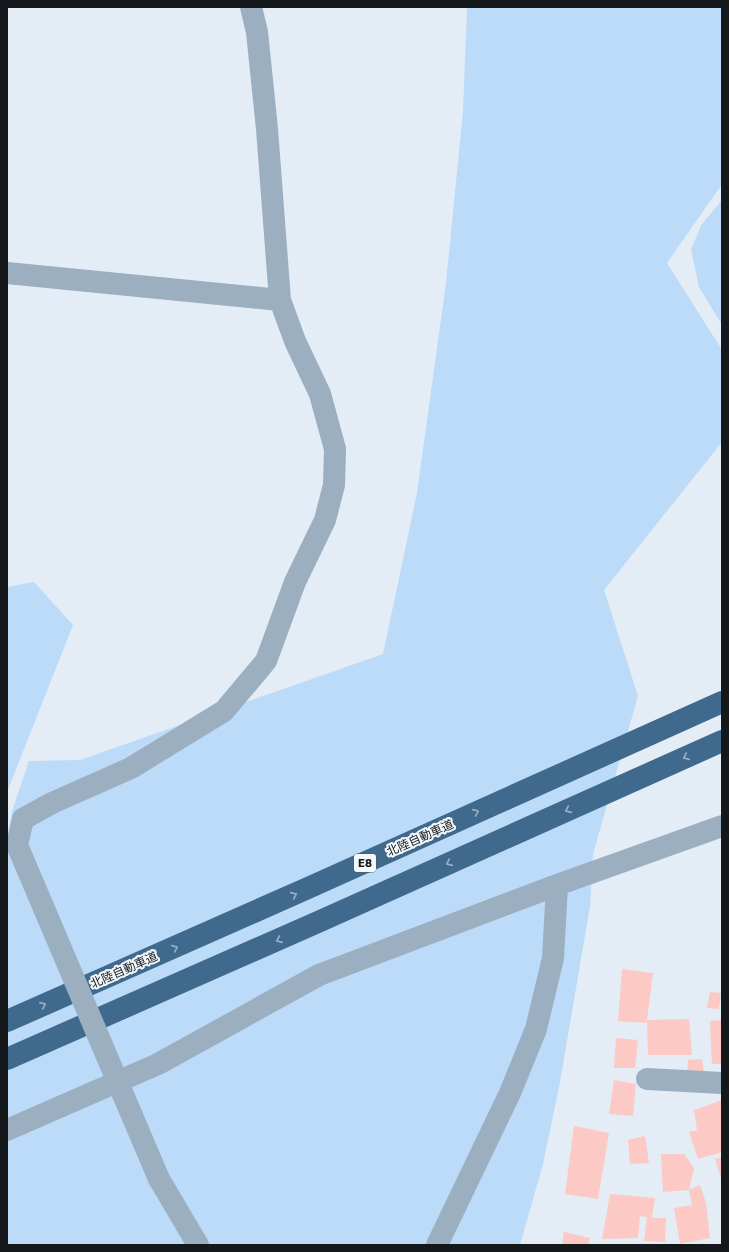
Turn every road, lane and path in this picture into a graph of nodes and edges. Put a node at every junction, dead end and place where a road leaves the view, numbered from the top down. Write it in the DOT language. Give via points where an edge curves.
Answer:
graph roads {
  1 [pos="251,7"];
  2 [pos="7,273"];
  3 [pos="280,300"];
  4 [pos="722,702"];
  5 [pos="722,742"];
  6 [pos="722,826"];
  7 [pos="557,885"];
  8 [pos="7,1021"];
  9 [pos="7,1059"];
  10 [pos="647,1079"];
  11 [pos="722,1083"];
  12 [pos="7,1130"];
  13 [pos="198,1245"];
  14 [pos="437,1245"];
  1 -- 3 [label="street" via="267,129"];
  2 -- 3 [label="street"];
  3 -- 13 [label="street, bridge" via="295,341 320,394 335,449 334,485 325,520 295,582 266,661 224,711 131,768 52,803 23,819 17,845 159,1179"];
  8 -- 4 [label="highway, 北陸自動車道 / E8, one-way"];
  5 -- 9 [label="highway, one-way"];
  6 -- 7 [label="street"];
  7 -- 12 [label="street" via="318,975 158,1064"];
  7 -- 14 [label="street" via="553,958 536,1029 510,1093"];
  10 -- 11 [label="street"];
}
